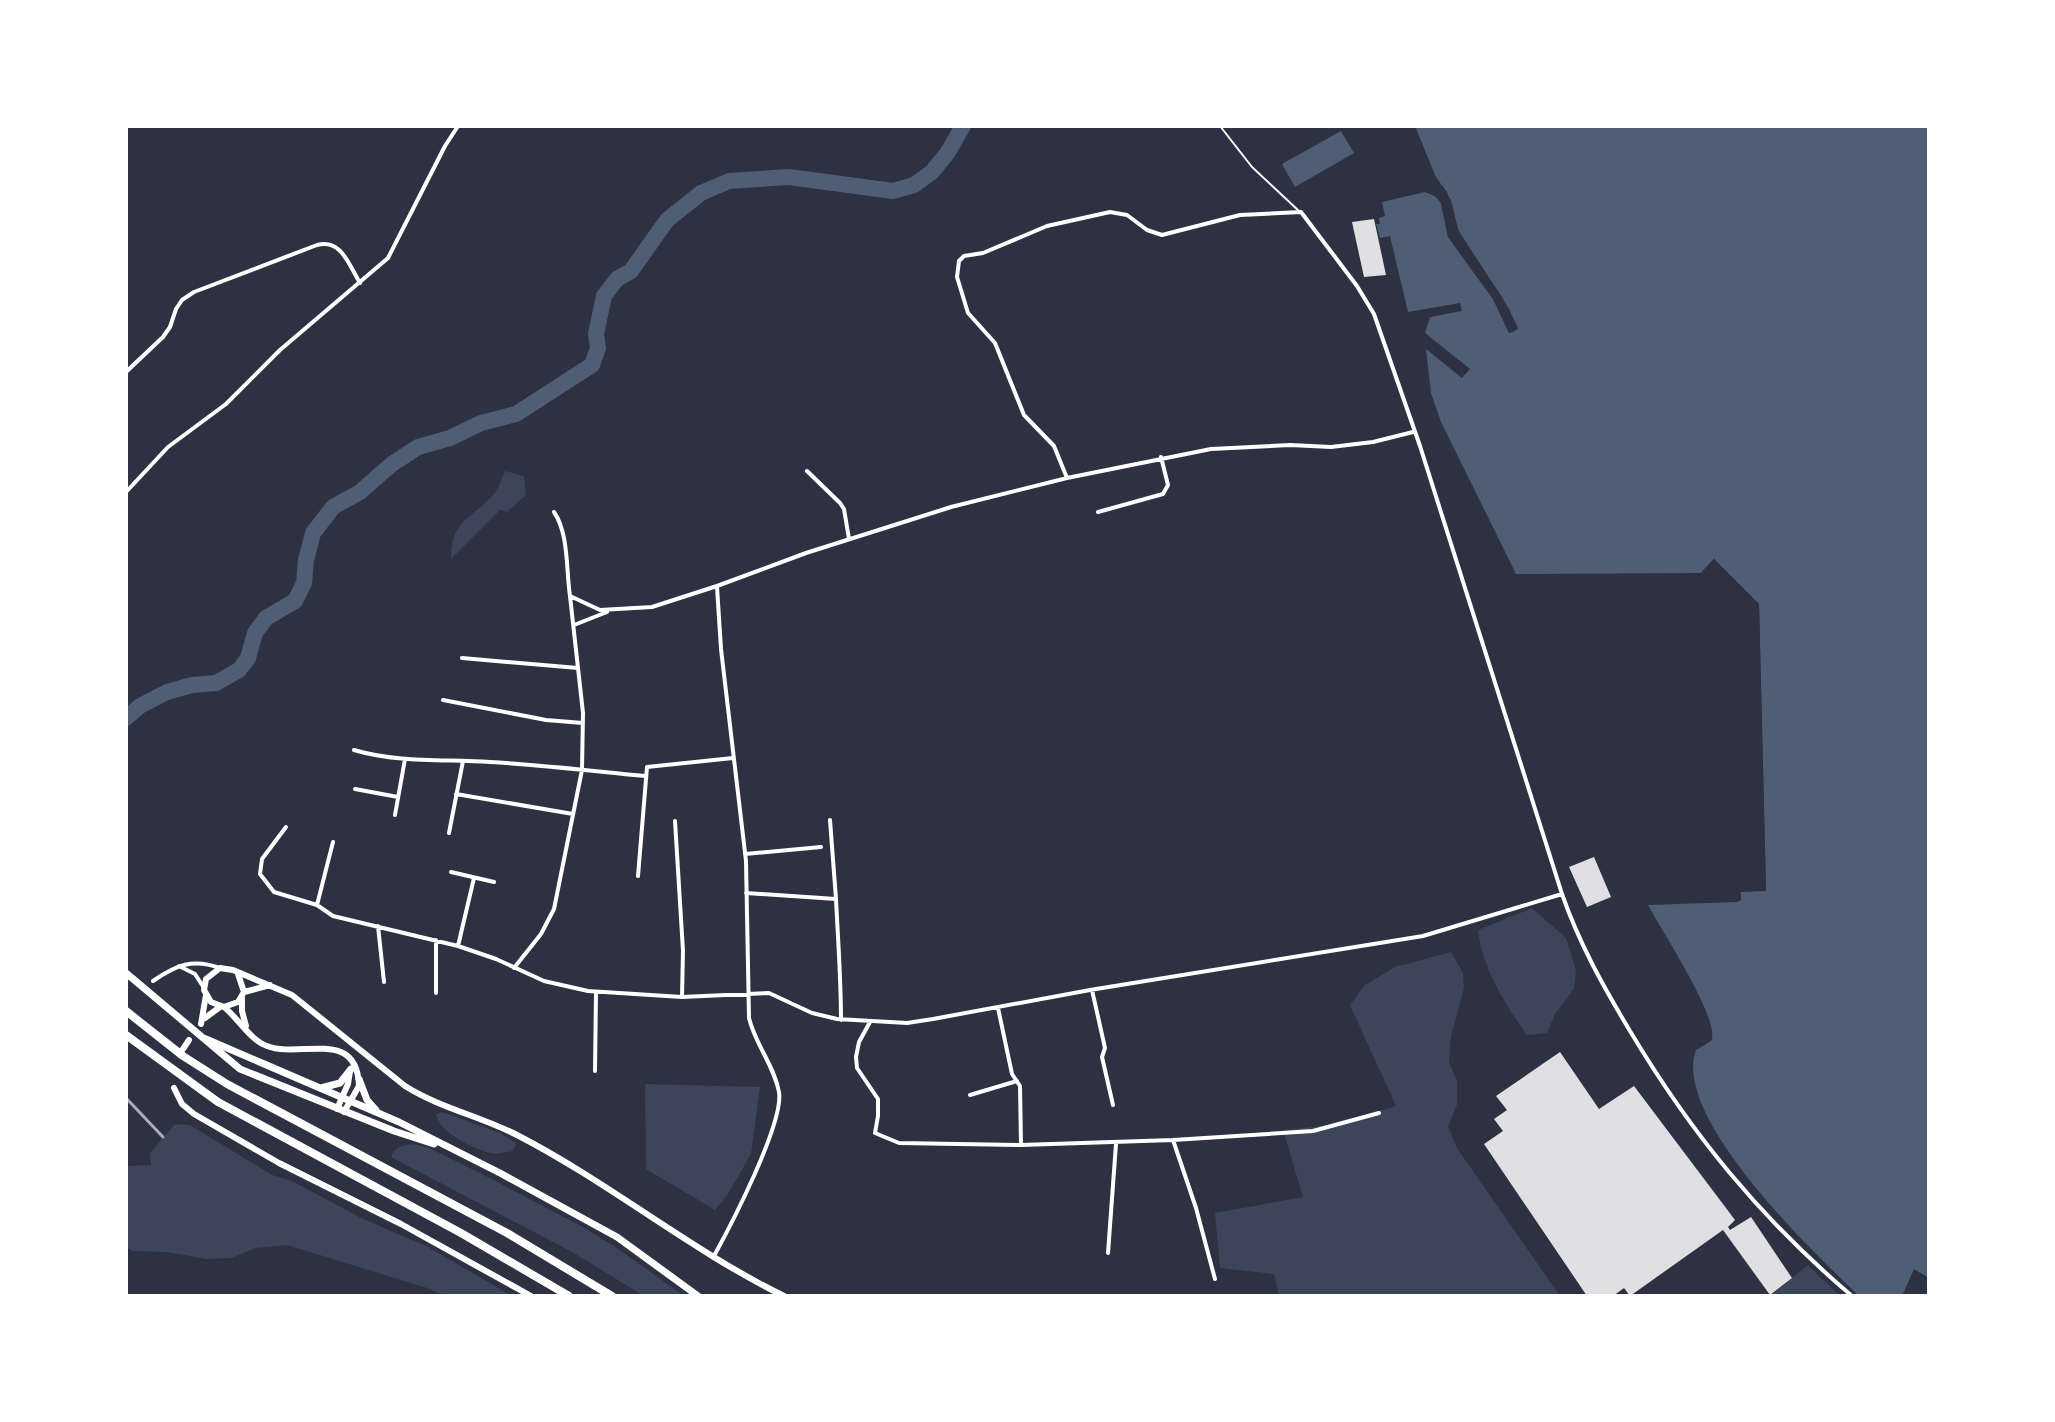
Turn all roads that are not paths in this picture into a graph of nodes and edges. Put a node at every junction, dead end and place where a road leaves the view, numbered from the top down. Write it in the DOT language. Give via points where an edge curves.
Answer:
graph roads {
  1 [pos="458,126"];
  2 [pos="1220,126"];
  3 [pos="1301,212"];
  4 [pos="360,283"];
  5 [pos="126,372"];
  6 [pos="1413,432"];
  7 [pos="1161,457"];
  8 [pos="807,471"];
  9 [pos="1067,478"];
  10 [pos="126,492"];
  11 [pos="554,512"];
  12 [pos="1098,512"];
  13 [pos="849,539"];
  14 [pos="717,586"];
  15 [pos="570,596"];
  16 [pos="609,612"];
  17 [pos="573,625"];
  18 [pos="462,658"];
  19 [pos="578,668"];
  20 [pos="443,700"];
  21 [pos="583,723"];
  22 [pos="354,750"];
  23 [pos="733,758"];
  24 [pos="405,759"];
  25 [pos="463,761"];
  26 [pos="582,770"];
  27 [pos="645,776"];
  28 [pos="355,789"];
  29 [pos="456,794"];
  30 [pos="398,797"];
  31 [pos="573,814"];
  32 [pos="395,815"];
  33 [pos="830,820"];
  34 [pos="675,821"];
  35 [pos="286,827"];
  36 [pos="449,833"];
  37 [pos="333,842"];
  38 [pos="821,847"];
  39 [pos="745,854"];
  40 [pos="451,872"];
  41 [pos="638,876"];
  42 [pos="474,878"];
  43 [pos="494,882"];
  44 [pos="746,893"];
  45 [pos="1562,894"];
  46 [pos="836,899"];
  47 [pos="317,905"];
  48 [pos="378,926"];
  49 [pos="436,940"];
  50 [pos="458,946"];
  51 [pos="177,966"];
  52 [pos="220,968"];
  53 [pos="514,968"];
  54 [pos="126,973"];
  55 [pos="238,974"];
  56 [pos="153,981"];
  57 [pos="384,982"];
  58 [pos="270,985"];
  59 [pos="1092,990"];
  60 [pos="205,992"];
  61 [pos="436,993"];
  62 [pos="596,993"];
  63 [pos="243,994"];
  64 [pos="748,995"];
  65 [pos="682,997"];
  66 [pos="222,1007"];
  67 [pos="998,1008"];
  68 [pos="126,1011"];
  69 [pos="841,1020"];
  70 [pos="870,1022"];
  71 [pos="248,1029"];
  72 [pos="126,1035"];
  73 [pos="206,1039"];
  74 [pos="189,1040"];
  75 [pos="183,1049"];
  76 [pos="350,1059"];
  77 [pos="351,1069"];
  78 [pos="595,1071"];
  79 [pos="359,1079"];
  80 [pos="1017,1081"];
  81 [pos="174,1088"];
  82 [pos="316,1088"];
  83 [pos="970,1095"];
  84 [pos="342,1098"];
  85 [pos="351,1102"];
  86 [pos="1113,1105"];
  87 [pos="340,1110"];
  88 [pos="1379,1113"];
  89 [pos="381,1114"];
  90 [pos="1173,1140"];
  91 [pos="1116,1143"];
  92 [pos="1021,1145"];
  93 [pos="453,1150"];
  94 [pos="1108,1253"];
  95 [pos="713,1258"];
  96 [pos="1215,1279"];
  97 [pos="531,1296"];
  98 [pos="569,1296"];
  99 [pos="612,1296"];
  100 [pos="698,1296"];
  101 [pos="784,1296"];
  102 [pos="1852,1296"];
  1 -- 4 [label="street" via="392,253"];
  2 -- 3 [label="lane" via="1252,167"];
  3 -- 6 [label="street" via="1374,314"];
  3 -- 9 [label="street" via="1242,215 1162,235 1127,215 1110,212 1047,226 959,261 957,277 968,313 995,343 1024,415 1054,446"];
  4 -- 5 [label="street" via="338,247 317,245 194,292 182,300 163,337"];
  4 -- 10 [label="street" via="226,404 168,447"];
  6 -- 7 [label="street" via="1331,447 1223,448"];
  6 -- 45 [label="street"];
  7 -- 9 [label="street"];
  7 -- 12 [label="street" via="1168,485 1163,494"];
  8 -- 13 [label="street" via="844,509"];
  9 -- 13 [label="street"];
  11 -- 15 [label="street" via="565,541"];
  13 -- 14 [label="street"];
  14 -- 16 [label="street" via="652,607"];
  14 -- 23 [label="street"];
  15 -- 16 [label="street"];
  15 -- 17 [label="street"];
  16 -- 17 [label="street"];
  17 -- 19 [label="street"];
  18 -- 19 [label="street"];
  19 -- 21 [label="street"];
  20 -- 21 [label="street"];
  21 -- 26 [label="street"];
  22 -- 24 [label="street"];
  23 -- 27 [label="street" via="648,766"];
  23 -- 39 [label="street"];
  24 -- 25 [label="street"];
  24 -- 30 [label="street"];
  25 -- 26 [label="street"];
  25 -- 29 [label="street"];
  26 -- 27 [label="street"];
  26 -- 31 [label="street"];
  27 -- 41 [label="street"];
  28 -- 30 [label="street"];
  29 -- 31 [label="street"];
  29 -- 36 [label="street"];
  30 -- 32 [label="street"];
  31 -- 53 [label="street" via="552,914"];
  33 -- 46 [label="street"];
  34 -- 65 [label="street"];
  35 -- 47 [label="street" via="262,859 260,874 283,897"];
  37 -- 47 [label="street"];
  38 -- 39 [label="street"];
  39 -- 44 [label="street"];
  40 -- 42 [label="street"];
  42 -- 43 [label="street"];
  42 -- 50 [label="street"];
  44 -- 46 [label="street"];
  44 -- 64 [label="street"];
  45 -- 59 [label="street" via="1423,936"];
  45 -- 102 [label="street" via="1599,979 1699,1136 1749,1197"];
  46 -- 69 [label="street"];
  47 -- 48 [label="street" via="333,916"];
  48 -- 49 [label="street"];
  48 -- 57 [label="street"];
  49 -- 50 [label="street"];
  49 -- 61 [label="street"];
  50 -- 53 [label="street"];
  51 -- 52 [label="street" via="199,963"];
  51 -- 56 [label="street"];
  51 -- 60 [label="street" via="195,974"];
  52 -- 55 [label="main road"];
  52 -- 60 [label="main road" via="210,974"];
  53 -- 62 [label="street"];
  54 -- 73 [label="main road"];
  55 -- 58 [label="main road"];
  55 -- 63 [label="main road"];
  58 -- 63 [label="main road"];
  58 -- 95 [label="main road" via="306,1005 413,1091 517,1135"];
  59 -- 67 [label="street"];
  59 -- 86 [label="street"];
  60 -- 66 [label="main road"];
  60 -- 66 [label="main road" via="201,1024"];
  62 -- 65 [label="street"];
  62 -- 78 [label="street"];
  63 -- 66 [label="main road" via="233,1005"];
  63 -- 71 [label="main road"];
  64 -- 65 [label="street"];
  64 -- 69 [label="street" via="777,994 812,1013"];
  64 -- 95 [label="street" via="750,1023 775,1077 779,1103 776,1122"];
  66 -- 71 [label="main road"];
  67 -- 70 [label="street" via="907,1023"];
  67 -- 80 [label="street"];
  68 -- 99 [label="highway" via="227,1084 507,1233"];
  69 -- 70 [label="street"];
  70 -- 92 [label="street" via="856,1057 857,1068 878,1099 875,1133 899,1143"];
  71 -- 76 [label="main road" via="268,1047 336,1049"];
  72 -- 98 [label="highway" via="218,1102"];
  73 -- 82 [label="main road"];
  73 -- 87 [label="main road" via="240,1069"];
  74 -- 75 [label="main road"];
  76 -- 77 [label="main road"];
  76 -- 79 [label="main road"];
  77 -- 82 [label="main road" via="333,1087"];
  77 -- 84 [label="main road"];
  79 -- 85 [label="main road"];
  79 -- 89 [label="main road" via="367,1100"];
  80 -- 83 [label="street"];
  80 -- 92 [label="street"];
  81 -- 97 [label="main road" via="182,1104 207,1122"];
  82 -- 84 [label="main road"];
  84 -- 85 [label="main road"];
  84 -- 87 [label="main road"];
  85 -- 87 [label="main road"];
  85 -- 89 [label="main road"];
  87 -- 93 [label="main road"];
  88 -- 90 [label="street" via="1313,1131"];
  89 -- 93 [label="main road"];
  90 -- 91 [label="street"];
  90 -- 96 [label="street"];
  91 -- 92 [label="street"];
  91 -- 94 [label="street"];
  93 -- 100 [label="main road" via="617,1237"];
  95 -- 101 [label="main road"];
}
